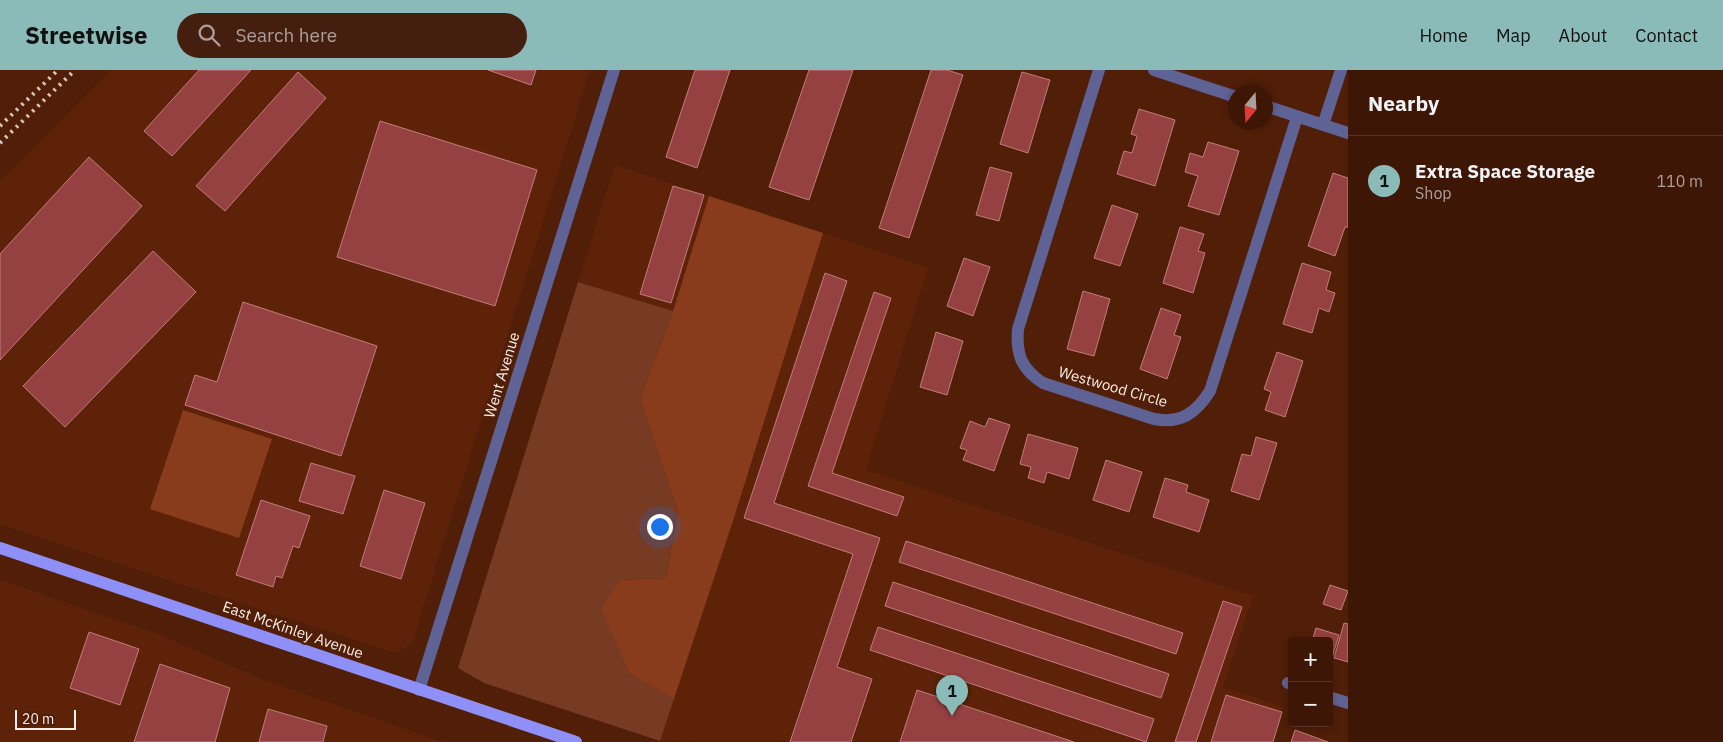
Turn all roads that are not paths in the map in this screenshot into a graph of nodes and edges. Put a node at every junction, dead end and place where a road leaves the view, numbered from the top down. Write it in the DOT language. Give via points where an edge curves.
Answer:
graph roads {
  1 [pos="614,70"];
  2 [pos="1099,70"];
  3 [pos="1154,70"];
  4 [pos="1341,70"];
  5 [pos="1228,94"];
  6 [pos="1273,108"];
  7 [pos="1297,117"];
  8 [pos="1323,126"];
  9 [pos="1348,133"];
  10 [pos="0,548"];
  11 [pos="419,690"];
  12 [pos="1333,698"];
  13 [pos="1348,703"];
  14 [pos="576,742"];
  1 -- 11 [label="street, Went Avenue"];
  2 -- 7 [label="street, Westwood Circle" via="1018,329 1017,346 1022,363 1033,377 1043,383 1154,418 1175,420 1186,416 1200,406 1210,391"];
  3 -- 5 [label="street"];
  4 -- 8 [label="street"];
  6 -- 7 [label="street"];
  7 -- 8 [label="street"];
  8 -- 9 [label="street"];
  10 -- 11 [label="main road, East McKinley Avenue"];
  11 -- 14 [label="main road, East McKinley Avenue"];
  12 -- 13 [label="street"];
}
